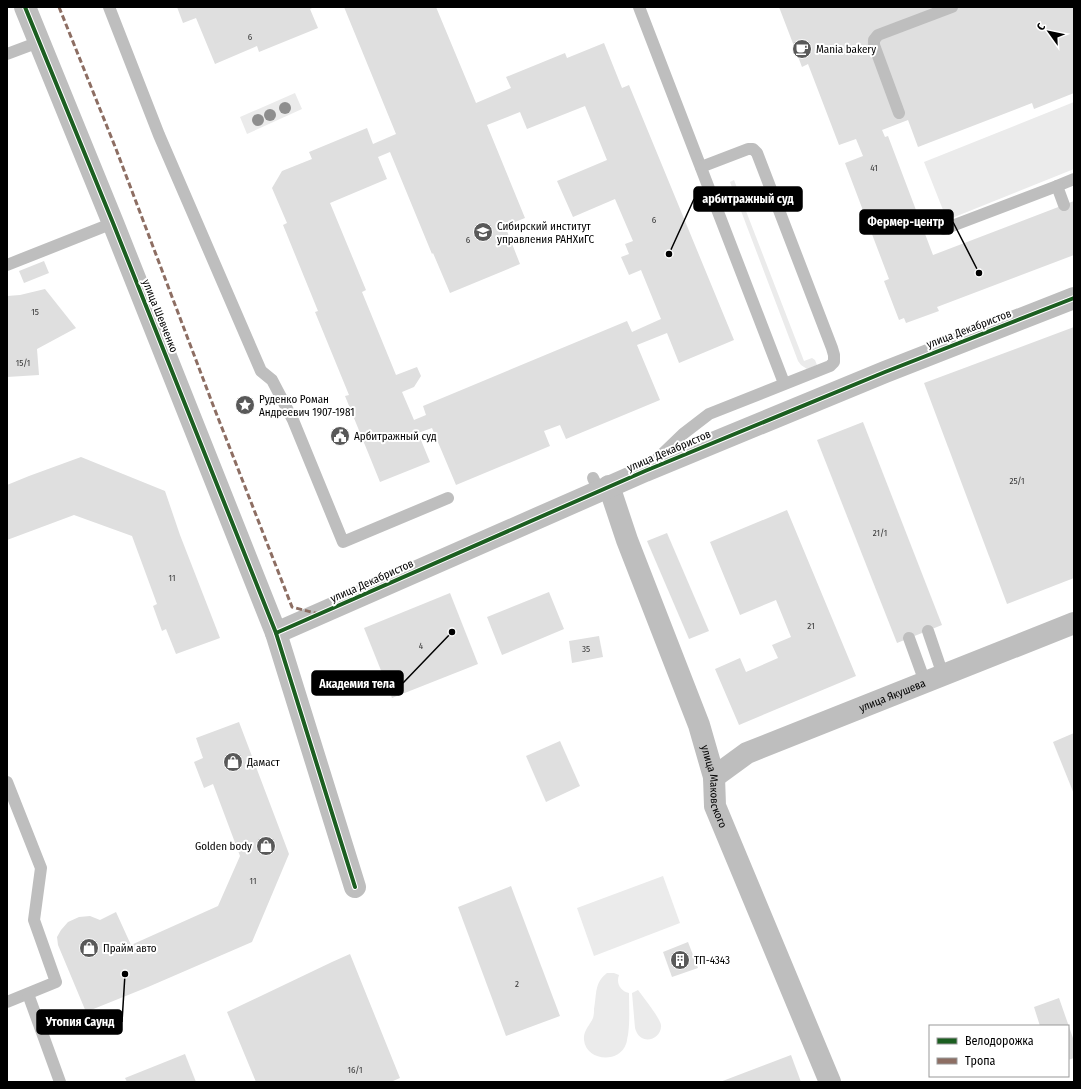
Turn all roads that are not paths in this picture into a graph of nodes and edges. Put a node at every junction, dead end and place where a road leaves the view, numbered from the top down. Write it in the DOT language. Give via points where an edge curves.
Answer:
graph roads {
  1 [pos="25,7"];
  2 [pos="109,7"];
  3 [pos="639,7"];
  4 [pos="952,7"];
  5 [pos="39,42"];
  6 [pos="7,54"];
  7 [pos="899,113"];
  8 [pos="701,166"];
  9 [pos="1074,179"];
  10 [pos="1057,186"];
  11 [pos="1064,205"];
  12 [pos="113,224"];
  13 [pos="944,229"];
  14 [pos="7,265"];
  15 [pos="1074,298"];
  16 [pos="784,384"];
  17 [pos="645,470"];
  18 [pos="600,485"];
  19 [pos="448,498"];
  20 [pos="1074,623"];
  21 [pos="928,631"];
  22 [pos="276,633"];
  23 [pos="909,638"];
  24 [pos="934,679"];
  25 [pos="714,777"];
  26 [pos="7,782"];
  27 [pos="355,887"];
  28 [pos="28,994"];
  29 [pos="7,1002"];
  30 [pos="60,1082"];
  31 [pos="830,1082"];
  1 -- 5 [label="street, улица Шевченко"];
  2 -- 19 [label="lane" via="159,135 260,371 272,380 293,420 343,542"];
  3 -- 8 [label="lane"];
  4 -- 7 [label="lane" via="878,35 874,40"];
  5 -- 6 [label="lane"];
  5 -- 12 [label="street, улица Шевченко"];
  8 -- 16 [label="lane"];
  8 -- 16 [label="lane" via="748,148 754,149 757,153 834,355 834,362 830,366"];
  9 -- 10 [label="lane"];
  10 -- 11 [label="lane"];
  10 -- 13 [label="lane"];
  12 -- 14 [label="lane"];
  12 -- 22 [label="street, улица Шевченко"];
  15 -- 17 [label="street, улица Декабристов"];
  16 -- 17 [label="lane" via="709,414 683,434"];
  17 -- 18 [label="street, улица Декабристов"];
  18 -- 22 [label="street, улица Декабристов"];
  18 -- 25 [label="street, улица Маковского" via="627,540 699,725"];
  20 -- 24 [label="street, улица Якушева"];
  21 -- 24 [label="lane"];
  22 -- 27 [label="street, улица Шевченко"];
  23 -- 24 [label="lane"];
  24 -- 25 [label="street, улица Якушева" via="748,753"];
  25 -- 31 [label="street, улица Маковского" via="715,806"];
  26 -- 28 [label="lane" via="42,868 34,920 56,982"];
  28 -- 29 [label="lane"];
  28 -- 30 [label="lane"];
}
